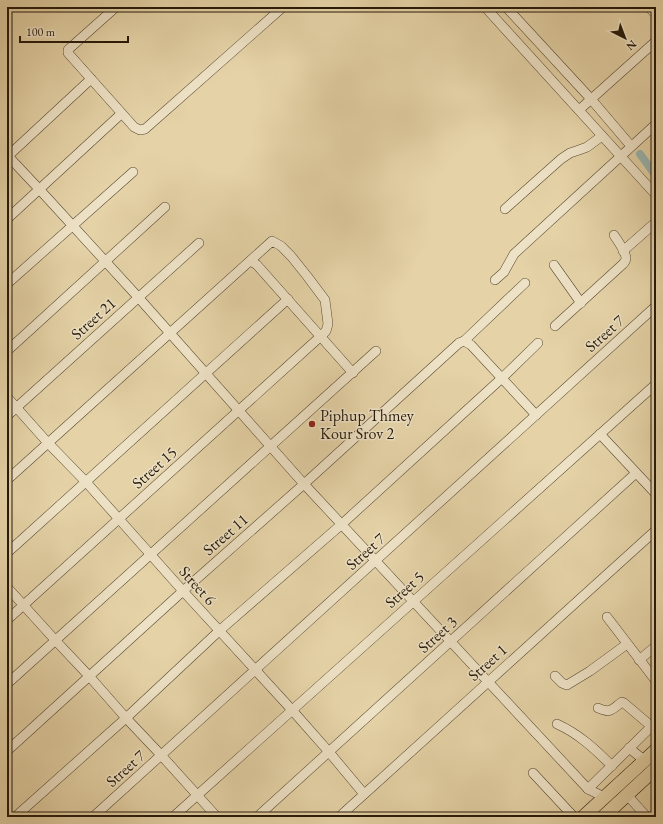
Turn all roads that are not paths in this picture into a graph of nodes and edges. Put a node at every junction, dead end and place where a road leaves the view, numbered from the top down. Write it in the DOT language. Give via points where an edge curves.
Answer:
graph roads {
  1 [pos="116,7"];
  2 [pos="283,7"];
  3 [pos="485,7"];
  4 [pos="506,7"];
  5 [pos="649,7"];
  6 [pos="656,15"];
  7 [pos="656,41"];
  8 [pos="91,79"];
  9 [pos="590,99"];
  10 [pos="579,110"];
  11 [pos="121,114"];
  12 [pos="656,124"];
  13 [pos="602,136"];
  14 [pos="631,146"];
  15 [pos="7,156"];
  16 [pos="620,156"];
  17 [pos="133,172"];
  18 [pos="40,190"];
  19 [pos="656,195"];
  20 [pos="165,207"];
  21 [pos="505,209"];
  22 [pos="7,219"];
  23 [pos="656,222"];
  24 [pos="72,226"];
  25 [pos="614,235"];
  26 [pos="199,242"];
  27 [pos="624,252"];
  28 [pos="105,261"];
  29 [pos="251,261"];
  30 [pos="554,265"];
  31 [pos="495,280"];
  32 [pos="525,283"];
  33 [pos="7,284"];
  34 [pos="138,297"];
  35 [pos="288,299"];
  36 [pos="581,303"];
  37 [pos="656,306"];
  38 [pos="555,326"];
  39 [pos="170,334"];
  40 [pos="321,336"];
  41 [pos="464,341"];
  42 [pos="538,343"];
  43 [pos="7,351"];
  44 [pos="376,351"];
  45 [pos="353,372"];
  46 [pos="205,374"];
  47 [pos="502,378"];
  48 [pos="656,384"];
  49 [pos="7,397"];
  50 [pos="16,408"];
  51 [pos="239,411"];
  52 [pos="536,415"];
  53 [pos="7,416"];
  54 [pos="600,434"];
  55 [pos="48,443"];
  56 [pos="271,447"];
  57 [pos="636,473"];
  58 [pos="7,480"];
  59 [pos="86,482"];
  60 [pos="304,484"];
  61 [pos="656,494"];
  62 [pos="119,519"];
  63 [pos="342,524"];
  64 [pos="656,530"];
  65 [pos="7,553"];
  66 [pos="151,554"];
  67 [pos="376,561"];
  68 [pos="7,587"];
  69 [pos="183,591"];
  70 [pos="413,601"];
  71 [pos="24,605"];
  72 [pos="607,617"];
  73 [pos="7,620"];
  74 [pos="219,631"];
  75 [pos="56,641"];
  76 [pos="451,642"];
  77 [pos="627,644"];
  78 [pos="656,646"];
  79 [pos="640,660"];
  80 [pos="255,670"];
  81 [pos="89,676"];
  82 [pos="554,676"];
  83 [pos="656,681"];
  84 [pos="488,682"];
  85 [pos="7,684"];
  86 [pos="598,708"];
  87 [pos="292,710"];
  88 [pos="126,718"];
  89 [pos="557,724"];
  90 [pos="654,724"];
  91 [pos="630,748"];
  92 [pos="656,750"];
  93 [pos="7,751"];
  94 [pos="329,752"];
  95 [pos="161,755"];
  96 [pos="644,760"];
  97 [pos="612,766"];
  98 [pos="656,768"];
  99 [pos="533,773"];
  100 [pos="588,789"];
  101 [pos="364,794"];
  102 [pos="197,795"];
  103 [pos="627,795"];
  104 [pos="604,798"];
  105 [pos="16,817"];
  106 [pos="94,817"];
  107 [pos="173,817"];
  108 [pos="217,817"];
  109 [pos="257,817"];
  110 [pos="339,817"];
  111 [pos="574,817"];
  112 [pos="583,817"];
  113 [pos="603,817"];
  114 [pos="648,817"];
  1 -- 8 [label="street" via="68,50"];
  2 -- 11 [label="street" via="145,129 134,127"];
  3 -- 10 [label="street"];
  4 -- 9 [label="street"];
  5 -- 6 [label="street"];
  7 -- 9 [label="street"];
  8 -- 11 [label="street"];
  8 -- 15 [label="street"];
  9 -- 10 [label="street"];
  9 -- 14 [label="street"];
  10 -- 13 [label="street"];
  11 -- 18 [label="street"];
  12 -- 14 [label="street"];
  13 -- 16 [label="street"];
  13 -- 21 [label="street" via="587,147 561,159"];
  14 -- 16 [label="street"];
  15 -- 18 [label="street"];
  16 -- 19 [label="street"];
  16 -- 31 [label="street" via="514,254 504,272"];
  17 -- 24 [label="street"];
  18 -- 22 [label="street"];
  18 -- 24 [label="street"];
  20 -- 28 [label="street"];
  23 -- 27 [label="street"];
  24 -- 28 [label="street"];
  24 -- 33 [label="street"];
  25 -- 27 [label="street"];
  26 -- 34 [label="street, Street 21"];
  27 -- 36 [label="street" via="626,258 623,264"];
  28 -- 34 [label="street"];
  28 -- 43 [label="street"];
  29 -- 35 [label="street"];
  29 -- 39 [label="street"];
  29 -- 40 [label="street" via="272,241 291,256 325,300 328,324"];
  30 -- 36 [label="street"];
  32 -- 41 [label="street, Street 11"];
  34 -- 39 [label="street"];
  34 -- 50 [label="street, Street 21"];
  35 -- 40 [label="street"];
  35 -- 46 [label="street"];
  36 -- 38 [label="street"];
  37 -- 52 [label="street, Street 7"];
  39 -- 46 [label="street"];
  39 -- 55 [label="street"];
  40 -- 45 [label="street"];
  40 -- 51 [label="street, Street 15"];
  41 -- 47 [label="street" via="471,344"];
  41 -- 60 [label="street, Street 11"];
  42 -- 47 [label="street"];
  44 -- 45 [label="street"];
  45 -- 56 [label="street"];
  46 -- 51 [label="street"];
  46 -- 59 [label="street"];
  47 -- 52 [label="street"];
  47 -- 63 [label="street"];
  48 -- 54 [label="street, Street 5"];
  49 -- 50 [label="street, Street 6"];
  50 -- 53 [label="street, Street 21"];
  50 -- 55 [label="street, Street 6"];
  51 -- 56 [label="street"];
  51 -- 62 [label="street, Street 15"];
  52 -- 67 [label="street, Street 7"];
  54 -- 57 [label="street"];
  54 -- 70 [label="street, Street 5"];
  55 -- 58 [label="street"];
  55 -- 59 [label="street, Street 6"];
  56 -- 60 [label="street"];
  56 -- 66 [label="street"];
  57 -- 61 [label="street"];
  57 -- 76 [label="street, Street 3"];
  59 -- 62 [label="street, Street 6"];
  59 -- 65 [label="street"];
  60 -- 63 [label="street"];
  60 -- 69 [label="street, Street 11"];
  62 -- 66 [label="street, Street 6"];
  62 -- 71 [label="street, Street 15"];
  63 -- 67 [label="street"];
  63 -- 74 [label="street"];
  64 -- 84 [label="street, Street 1"];
  66 -- 69 [label="street, Street 6"];
  66 -- 75 [label="street"];
  67 -- 70 [label="street"];
  67 -- 80 [label="street, Street 7"];
  68 -- 71 [label="street"];
  69 -- 74 [label="street, Street 6"];
  69 -- 81 [label="street, Street 11"];
  70 -- 76 [label="street"];
  70 -- 87 [label="street, Street 5"];
  71 -- 73 [label="street, Street 15"];
  71 -- 75 [label="street"];
  72 -- 77 [label="street"];
  74 -- 80 [label="street, Street 6"];
  74 -- 88 [label="street"];
  75 -- 81 [label="street"];
  75 -- 85 [label="street"];
  76 -- 84 [label="street"];
  76 -- 94 [label="street, Street 3"];
  77 -- 79 [label="street"];
  77 -- 82 [label="street" via="567,685"];
  78 -- 79 [label="street"];
  79 -- 83 [label="street"];
  80 -- 87 [label="street, Street 6"];
  80 -- 95 [label="street, Street 7"];
  81 -- 88 [label="street"];
  81 -- 93 [label="street, Street 11"];
  84 -- 100 [label="street"];
  84 -- 101 [label="street, Street 1"];
  86 -- 90 [label="street" via="608,711 622,702"];
  87 -- 94 [label="street, Street 6"];
  87 -- 102 [label="street, Street 5"];
  88 -- 95 [label="street"];
  88 -- 105 [label="street"];
  89 -- 97 [label="street" via="586,742"];
  90 -- 91 [label="street"];
  91 -- 96 [label="street"];
  91 -- 97 [label="street"];
  92 -- 96 [label="highway"];
  94 -- 101 [label="street, Street 6"];
  94 -- 109 [label="street, Street 3"];
  95 -- 102 [label="street"];
  95 -- 106 [label="street, Street 7"];
  96 -- 104 [label="highway"];
  97 -- 100 [label="street"];
  98 -- 103 [label="highway"];
  99 -- 111 [label="street"];
  100 -- 104 [label="street"];
  101 -- 110 [label="street, Street 1"];
  102 -- 107 [label="street, Street 5"];
  102 -- 108 [label="street"];
  103 -- 113 [label="highway"];
  103 -- 114 [label="street"];
  104 -- 112 [label="highway"];
}
